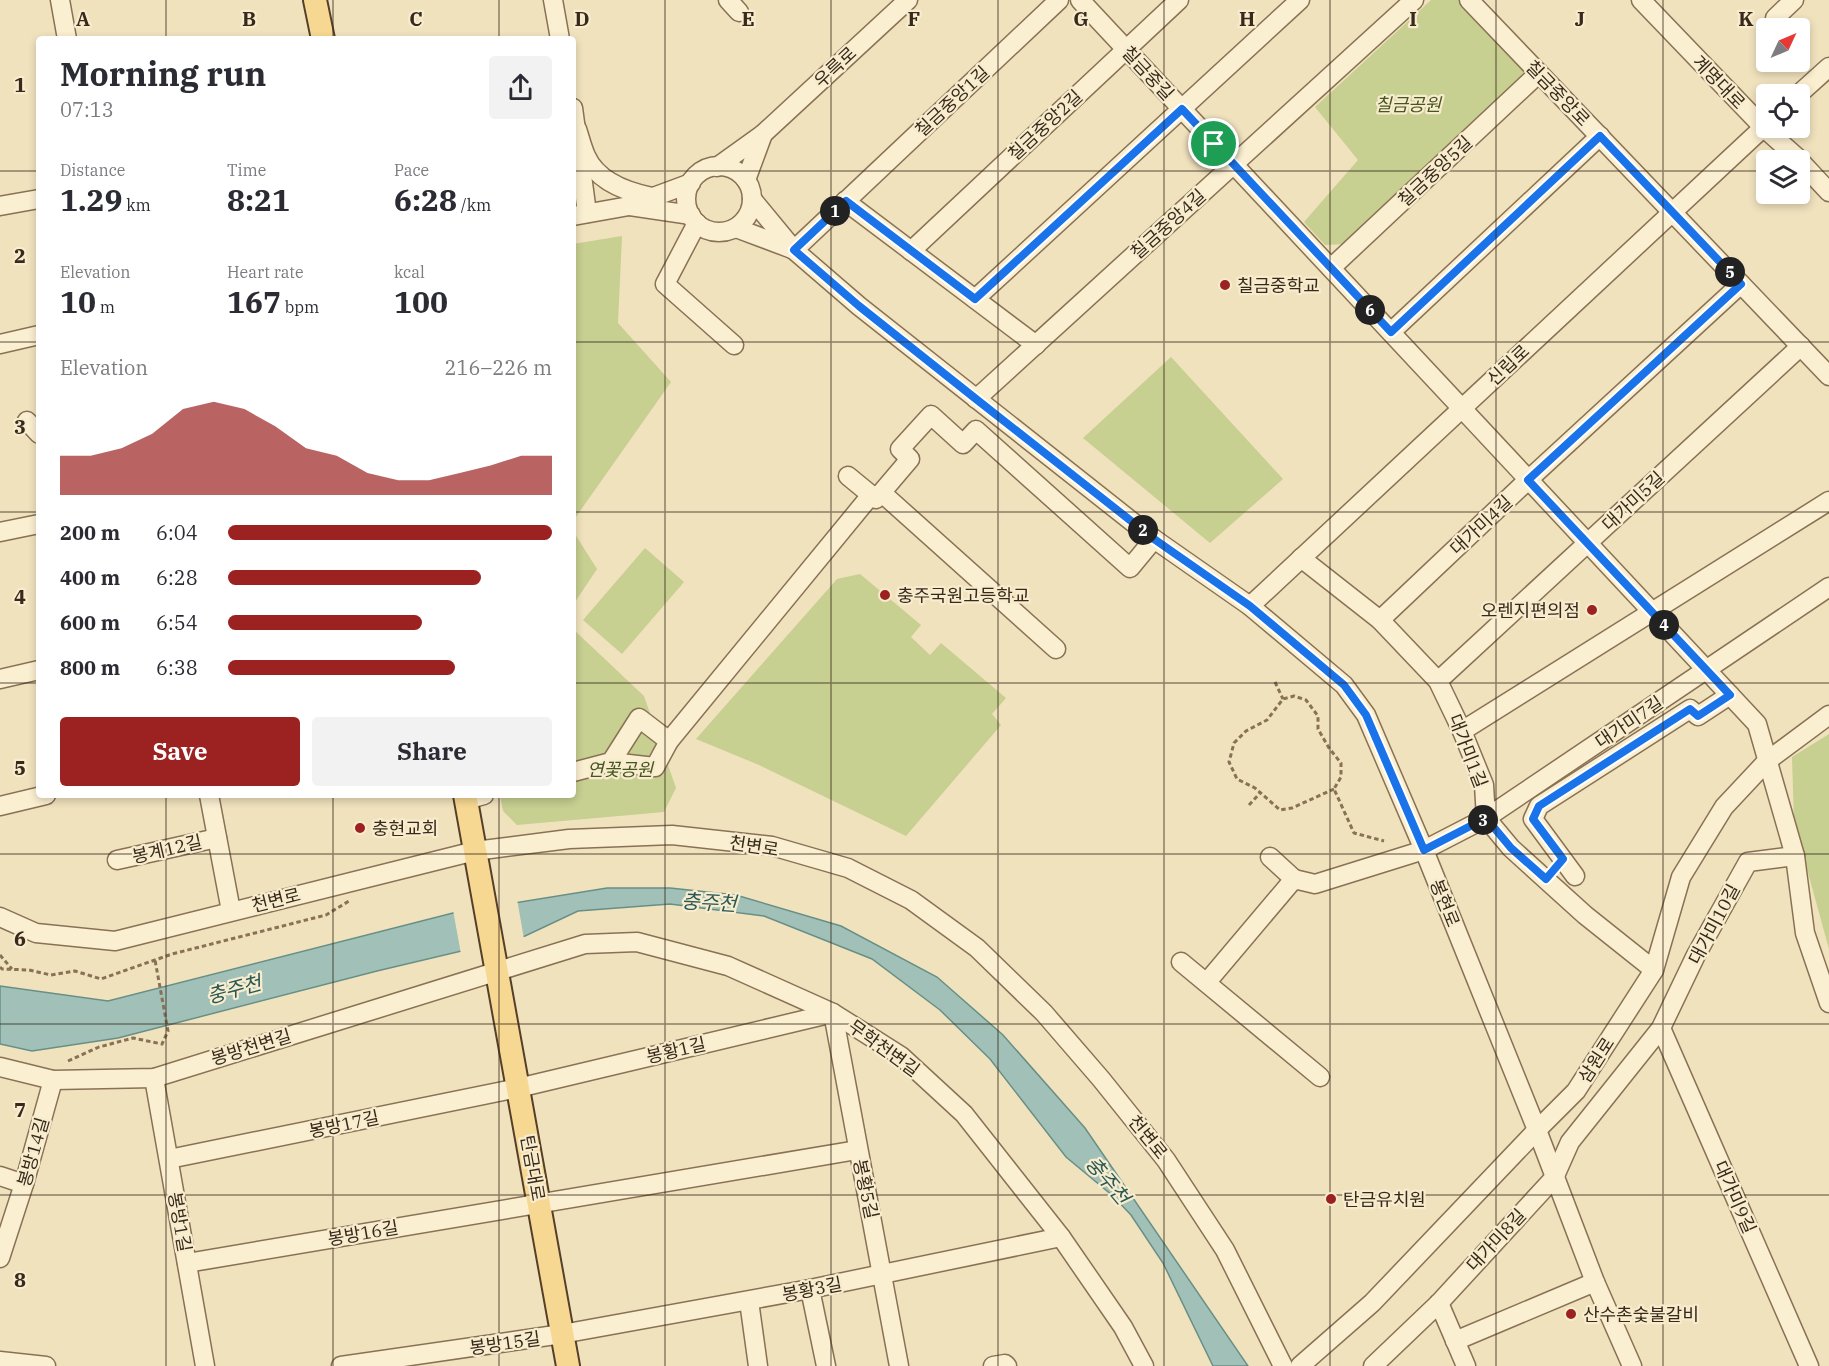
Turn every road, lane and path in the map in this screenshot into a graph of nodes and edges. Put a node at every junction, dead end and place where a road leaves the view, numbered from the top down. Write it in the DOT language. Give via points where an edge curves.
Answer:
graph roads {
  1 [pos="60,0"];
  2 [pos="315,0"];
  3 [pos="553,0"];
  4 [pos="908,0"];
  5 [pos="1059,0"];
  6 [pos="1080,0"];
  7 [pos="1179,0"];
  8 [pos="1300,0"];
  9 [pos="1414,0"];
  10 [pos="1469,0"];
  11 [pos="1641,0"];
  12 [pos="1794,0"];
  13 [pos="1775,18"];
  14 [pos="66,36"];
  15 [pos="322,36"];
  16 [pos="559,36"];
  17 [pos="1126,50"];
  18 [pos="1829,67"];
  19 [pos="1539,73"];
  20 [pos="1810,84"];
  21 [pos="1182,109"];
  22 [pos="1756,117"];
  23 [pos="576,124"];
  24 [pos="577,129"];
  25 [pos="762,134"];
  26 [pos="1756,134"];
  27 [pos="1600,136"];
  28 [pos="1777,138"];
  29 [pos="1789,150"];
  30 [pos="1234,164"];
  31 [pos="717,167"];
  32 [pos="1810,172"];
  33 [pos="746,180"];
  34 [pos="691,183"];
  35 [pos="1829,192"];
  36 [pos="653,197"];
  37 [pos="752,198"];
  38 [pos="36,200"];
  39 [pos="846,201"];
  40 [pos="0,206"];
  41 [pos="628,206"];
  42 [pos="1673,212"];
  43 [pos="580,215"];
  44 [pos="694,219"];
  45 [pos="736,228"];
  46 [pos="794,250"];
  47 [pos="911,251"];
  48 [pos="1331,268"];
  49 [pos="1741,284"];
  50 [pos="975,299"];
  51 [pos="1391,332"];
  52 [pos="36,336"];
  53 [pos="0,344"];
  54 [pos="734,345"];
  55 [pos="1036,345"];
  56 [pos="1801,346"];
  57 [pos="1829,376"];
  58 [pos="976,399"];
  59 [pos="1462,409"];
  60 [pos="848,476"];
  61 [pos="1528,480"];
  62 [pos="877,494"];
  63 [pos="1829,501"];
  64 [pos="36,525"];
  65 [pos="0,532"];
  66 [pos="1154,539"];
  67 [pos="1587,543"];
  68 [pos="1301,558"];
  69 [pos="1829,587"];
  70 [pos="1250,606"];
  71 [pos="1652,612"];
  72 [pos="1380,620"];
  73 [pos="1056,649"];
  74 [pos="1707,670"];
  75 [pos="36,671"];
  76 [pos="0,679"];
  77 [pos="1438,681"];
  78 [pos="1275,682"];
  79 [pos="1730,695"];
  80 [pos="1283,699"];
  81 [pos="1829,715"];
  82 [pos="1462,730"];
  83 [pos="669,741"];
  84 [pos="1767,760"];
  85 [pos="611,762"];
  86 [pos="576,771"];
  87 [pos="1334,789"];
  88 [pos="1260,793"];
  89 [pos="36,797"];
  90 [pos="210,798"];
  91 [pos="472,798"];
  92 [pos="1249,805"];
  93 [pos="0,806"];
  94 [pos="1486,818"];
  95 [pos="217,838"];
  96 [pos="1384,841"];
  97 [pos="1424,850"];
  98 [pos="475,851"];
  99 [pos="1795,856"];
  100 [pos="1270,857"];
  101 [pos="1563,859"];
  102 [pos="117,860"];
  103 [pos="1575,876"];
  104 [pos="1294,879"];
  105 [pos="1546,879"];
  106 [pos="351,900"];
  107 [pos="231,911"];
  108 [pos="0,917"];
  109 [pos="0,955"];
  110 [pos="155,960"];
  111 [pos="1181,962"];
  112 [pos="0,967"];
  113 [pos="12,969"];
  114 [pos="497,970"];
  115 [pos="1654,970"];
  116 [pos="1207,982"];
  117 [pos="1829,1003"];
  118 [pos="833,1013"];
  119 [pos="1661,1029"];
  120 [pos="68,1061"];
  121 [pos="0,1067"];
  122 [pos="1320,1077"];
  123 [pos="154,1078"];
  124 [pos="53,1080"];
  125 [pos="518,1088"];
  126 [pos="1536,1130"];
  127 [pos="858,1150"];
  128 [pos="169,1160"];
  129 [pos="0,1176"];
  130 [pos="1554,1178"];
  131 [pos="24,1184"];
  132 [pos="539,1203"];
  133 [pos="1061,1237"];
  134 [pos="0,1258"];
  135 [pos="187,1263"];
  136 [pos="883,1274"];
  137 [pos="1595,1282"];
  138 [pos="810,1289"];
  139 [pos="749,1301"];
  140 [pos="1439,1303"];
  141 [pos="562,1334"];
  142 [pos="1455,1341"];
  143 [pos="0,1361"];
  144 [pos="1626,1364"];
  145 [pos="46,1366"];
  146 [pos="205,1366"];
  147 [pos="341,1366"];
  148 [pos="568,1366"];
  149 [pos="758,1366"];
  150 [pos="826,1366"];
  151 [pos="899,1366"];
  152 [pos="993,1366"];
  153 [pos="1007,1366"];
  154 [pos="1144,1366"];
  155 [pos="1283,1366"];
  156 [pos="1300,1366"];
  157 [pos="1374,1366"];
  158 [pos="1466,1366"];
  159 [pos="1809,1366"];
  1 -- 14 [label="street"];
  2 -- 15 [label="main road"];
  3 -- 16 [label="street"];
  4 -- 25 [label="street, 우륵로"];
  5 -- 39 [label="street, 칠금중앙1길"];
  6 -- 17 [label="street, 칠금중길"];
  7 -- 17 [label="street, 칠금중앙2길"];
  8 -- 21 [label="street"];
  9 -- 30 [label="street, 칠금중앙4길"];
  10 -- 19 [label="street, 칠금중앙로"];
  11 -- 22 [label="street, 계명대로"];
  12 -- 13 [label="street"];
  17 -- 21 [label="street, 칠금중길"];
  17 -- 47 [label="street, 칠금중앙2길"];
  18 -- 20 [label="street"];
  19 -- 27 [label="street, 칠금중앙로"];
  19 -- 48 [label="street, 칠금중앙5길"];
  21 -- 30 [label="street, 칠금중길"];
  21 -- 50 [label="street"];
  23 -- 24 [label="street"];
  24 -- 36 [label="street" via="586,158 599,173 619,188"];
  24 -- 43 [label="street"];
  25 -- 31 [label="street, 우륵로"];
  25 -- 33 [label="street, 우륵로"];
  26 -- 42 [label="street, 신립로"];
  27 -- 42 [label="street, 칠금중앙로"];
  27 -- 51 [label="street"];
  28 -- 29 [label="street, 계명대로"];
  30 -- 48 [label="street, 칠금중길"];
  30 -- 55 [label="street, 칠금중앙4길"];
  31 -- 33 [label="street" via="738,172"];
  31 -- 34 [label="street" via="707,169"];
  32 -- 35 [label="street, 계명대로"];
  33 -- 37 [label="street"];
  34 -- 36 [label="street"];
  34 -- 44 [label="street" via="687,204"];
  36 -- 41 [label="street"];
  37 -- 45 [label="street" via="748,216"];
  37 -- 46 [label="street, 봉현로"];
  38 -- 40 [label="street"];
  39 -- 46 [label="street, 칠금중앙1길"];
  39 -- 47 [label="street"];
  41 -- 43 [label="street"];
  41 -- 44 [label="street"];
  42 -- 49 [label="street, 칠금중앙로"];
  42 -- 59 [label="street, 신립로"];
  44 -- 45 [label="street" via="705,229 716,232"];
  44 -- 54 [label="street" via="665,284"];
  45 -- 46 [label="street, 봉현로"];
  46 -- 58 [label="street, 봉현로"];
  47 -- 50 [label="street"];
  48 -- 51 [label="street, 칠금중길"];
  49 -- 56 [label="street, 칠금중앙로"];
  49 -- 61 [label="street, 대가미4길"];
  50 -- 55 [label="street"];
  51 -- 59 [label="street, 칠금중길"];
  52 -- 53 [label="street"];
  55 -- 58 [label="street, 칠금중앙4길"];
  56 -- 57 [label="street, 칠금중앙로"];
  56 -- 67 [label="street, 대가미5길"];
  58 -- 66 [label="street, 봉현로"];
  59 -- 61 [label="street, 칠금중길"];
  59 -- 68 [label="street, 신립로"];
  60 -- 62 [label="street"];
  61 -- 67 [label="street, 칠금중길"];
  61 -- 72 [label="street, 대가미4길"];
  62 -- 66 [label="street" via="910,459 900,449 930,415 963,444 976,430 1130,568"];
  62 -- 73 [label="street"];
  62 -- 83 [label="street"];
  63 -- 71 [label="street"];
  64 -- 65 [label="street"];
  66 -- 70 [label="street, 봉현로"];
  67 -- 71 [label="street, 칠금중길"];
  67 -- 77 [label="street, 대가미5길"];
  68 -- 70 [label="street, 신립로"];
  68 -- 72 [label="street, 대가미1길"];
  69 -- 74 [label="street, 대가미7길"];
  70 -- 97 [label="street, 봉현로" via="1344,685 1366,715"];
  71 -- 74 [label="street, 칠금중길"];
  71 -- 82 [label="street"];
  72 -- 77 [label="street, 대가미1길"];
  74 -- 79 [label="street, 칠금중길"];
  74 -- 94 [label="street, 대가미7길"];
  75 -- 76 [label="street"];
  77 -- 82 [label="street, 대가미1길"];
  78 -- 80 [label="path"];
  79 -- 84 [label="street, 칠금중길" via="1757,724"];
  79 -- 101 [label="street" via="1698,716 1690,709 1539,806 1533,819"];
  80 -- 87 [label="path" via="1294,696 1306,700 1318,716 1318,729 1341,763 1341,777"];
  80 -- 88 [label="path" via="1267,720 1246,731 1230,750 1228,762 1237,779"];
  81 -- 84 [label="street, 삼원로"];
  82 -- 94 [label="street, 대가미1길" via="1484,785"];
  83 -- 85 [label="street" via="655,767"];
  83 -- 85 [label="street" via="639,718"];
  84 -- 99 [label="street"];
  84 -- 115 [label="street, 삼원로" via="1724,807 1681,877"];
  85 -- 86 [label="street"];
  87 -- 88 [label="path" via="1280,810"];
  87 -- 96 [label="path" via="1354,832"];
  88 -- 92 [label="path"];
  89 -- 93 [label="street"];
  90 -- 95 [label="street, 봉계12길"];
  91 -- 98 [label="main road"];
  94 -- 97 [label="street, 대가미7길"];
  94 -- 105 [label="street" via="1511,848"];
  95 -- 102 [label="street, 봉계12길"];
  95 -- 107 [label="street, 봉계12길"];
  97 -- 104 [label="street, 대가미7길" via="1315,884"];
  97 -- 126 [label="street, 봉현로"];
  98 -- 107 [label="street, 천변로"];
  98 -- 114 [label="main road, 탄금대로"];
  98 -- 155 [label="street, 천변로" via="569,839 672,835 728,841 772,846 848,868 911,900 977,948 1044,1013 1166,1160 1225,1250"];
  99 -- 117 [label="street" via="1805,933"];
  99 -- 119 [label="street, 대가미10길" via="1748,862 1696,955"];
  100 -- 104 [label="street"];
  101 -- 103 [label="street"];
  101 -- 105 [label="street"];
  104 -- 116 [label="street"];
  105 -- 115 [label="street"];
  106 -- 110 [label="path" via="326,915"];
  107 -- 108 [label="street, 천변로" via="115,941 36,933"];
  109 -- 113 [label="path"];
  110 -- 113 [label="path" via="101,979 75,971 51,975"];
  110 -- 120 [label="path" via="168,1031 162,1044 133,1038"];
  111 -- 116 [label="street"];
  112 -- 113 [label="path"];
  114 -- 118 [label="street, 무학천변길" via="585,944 637,942 728,966"];
  114 -- 123 [label="street, 봉방천변길"];
  114 -- 125 [label="main road, 탄금대로"];
  115 -- 126 [label="street, 삼원로" via="1576,1091"];
  116 -- 122 [label="street"];
  118 -- 125 [label="street, 봉황1길"];
  118 -- 127 [label="street, 봉황5길"];
  118 -- 133 [label="street, 무학천변길" via="901,1056 964,1114"];
  119 -- 130 [label="street" via="1570,1142"];
  119 -- 159 [label="street, 대가미9길"];
  121 -- 124 [label="street, 봉방천변길"];
  123 -- 124 [label="street, 봉방천변길"];
  123 -- 128 [label="street, 봉방1길"];
  124 -- 131 [label="street, 봉방14길"];
  125 -- 128 [label="street, 봉방17길"];
  125 -- 132 [label="main road, 탄금대로"];
  126 -- 130 [label="street, 봉현로"];
  126 -- 156 [label="street, 삼원로" via="1372,1303"];
  127 -- 132 [label="street, 봉방16길"];
  127 -- 136 [label="street, 봉황5길"];
  128 -- 135 [label="street, 봉방1길"];
  129 -- 131 [label="street"];
  130 -- 137 [label="street, 봉현로"];
  130 -- 140 [label="street, 대가미8길"];
  131 -- 134 [label="street, 봉방14길"];
  132 -- 135 [label="street, 봉방16길"];
  132 -- 141 [label="main road, 탄금대로"];
  133 -- 136 [label="street, 봉황3길"];
  133 -- 154 [label="street, 무학천변길" via="1123,1327"];
  135 -- 146 [label="street, 봉방1길"];
  136 -- 138 [label="street, 봉황3길"];
  136 -- 151 [label="street, 봉황5길"];
  137 -- 142 [label="street"];
  137 -- 144 [label="street, 봉현로"];
  138 -- 139 [label="street, 봉황3길"];
  138 -- 150 [label="street"];
  139 -- 141 [label="street, 봉황3길"];
  139 -- 149 [label="street"];
  140 -- 142 [label="street"];
  140 -- 157 [label="street, 대가미8길"];
  141 -- 147 [label="street, 봉방15길"];
  141 -- 148 [label="main road, 탄금대로"];
  142 -- 158 [label="street"];
  143 -- 145 [label="street"];
  152 -- 153 [label="street"];
}
